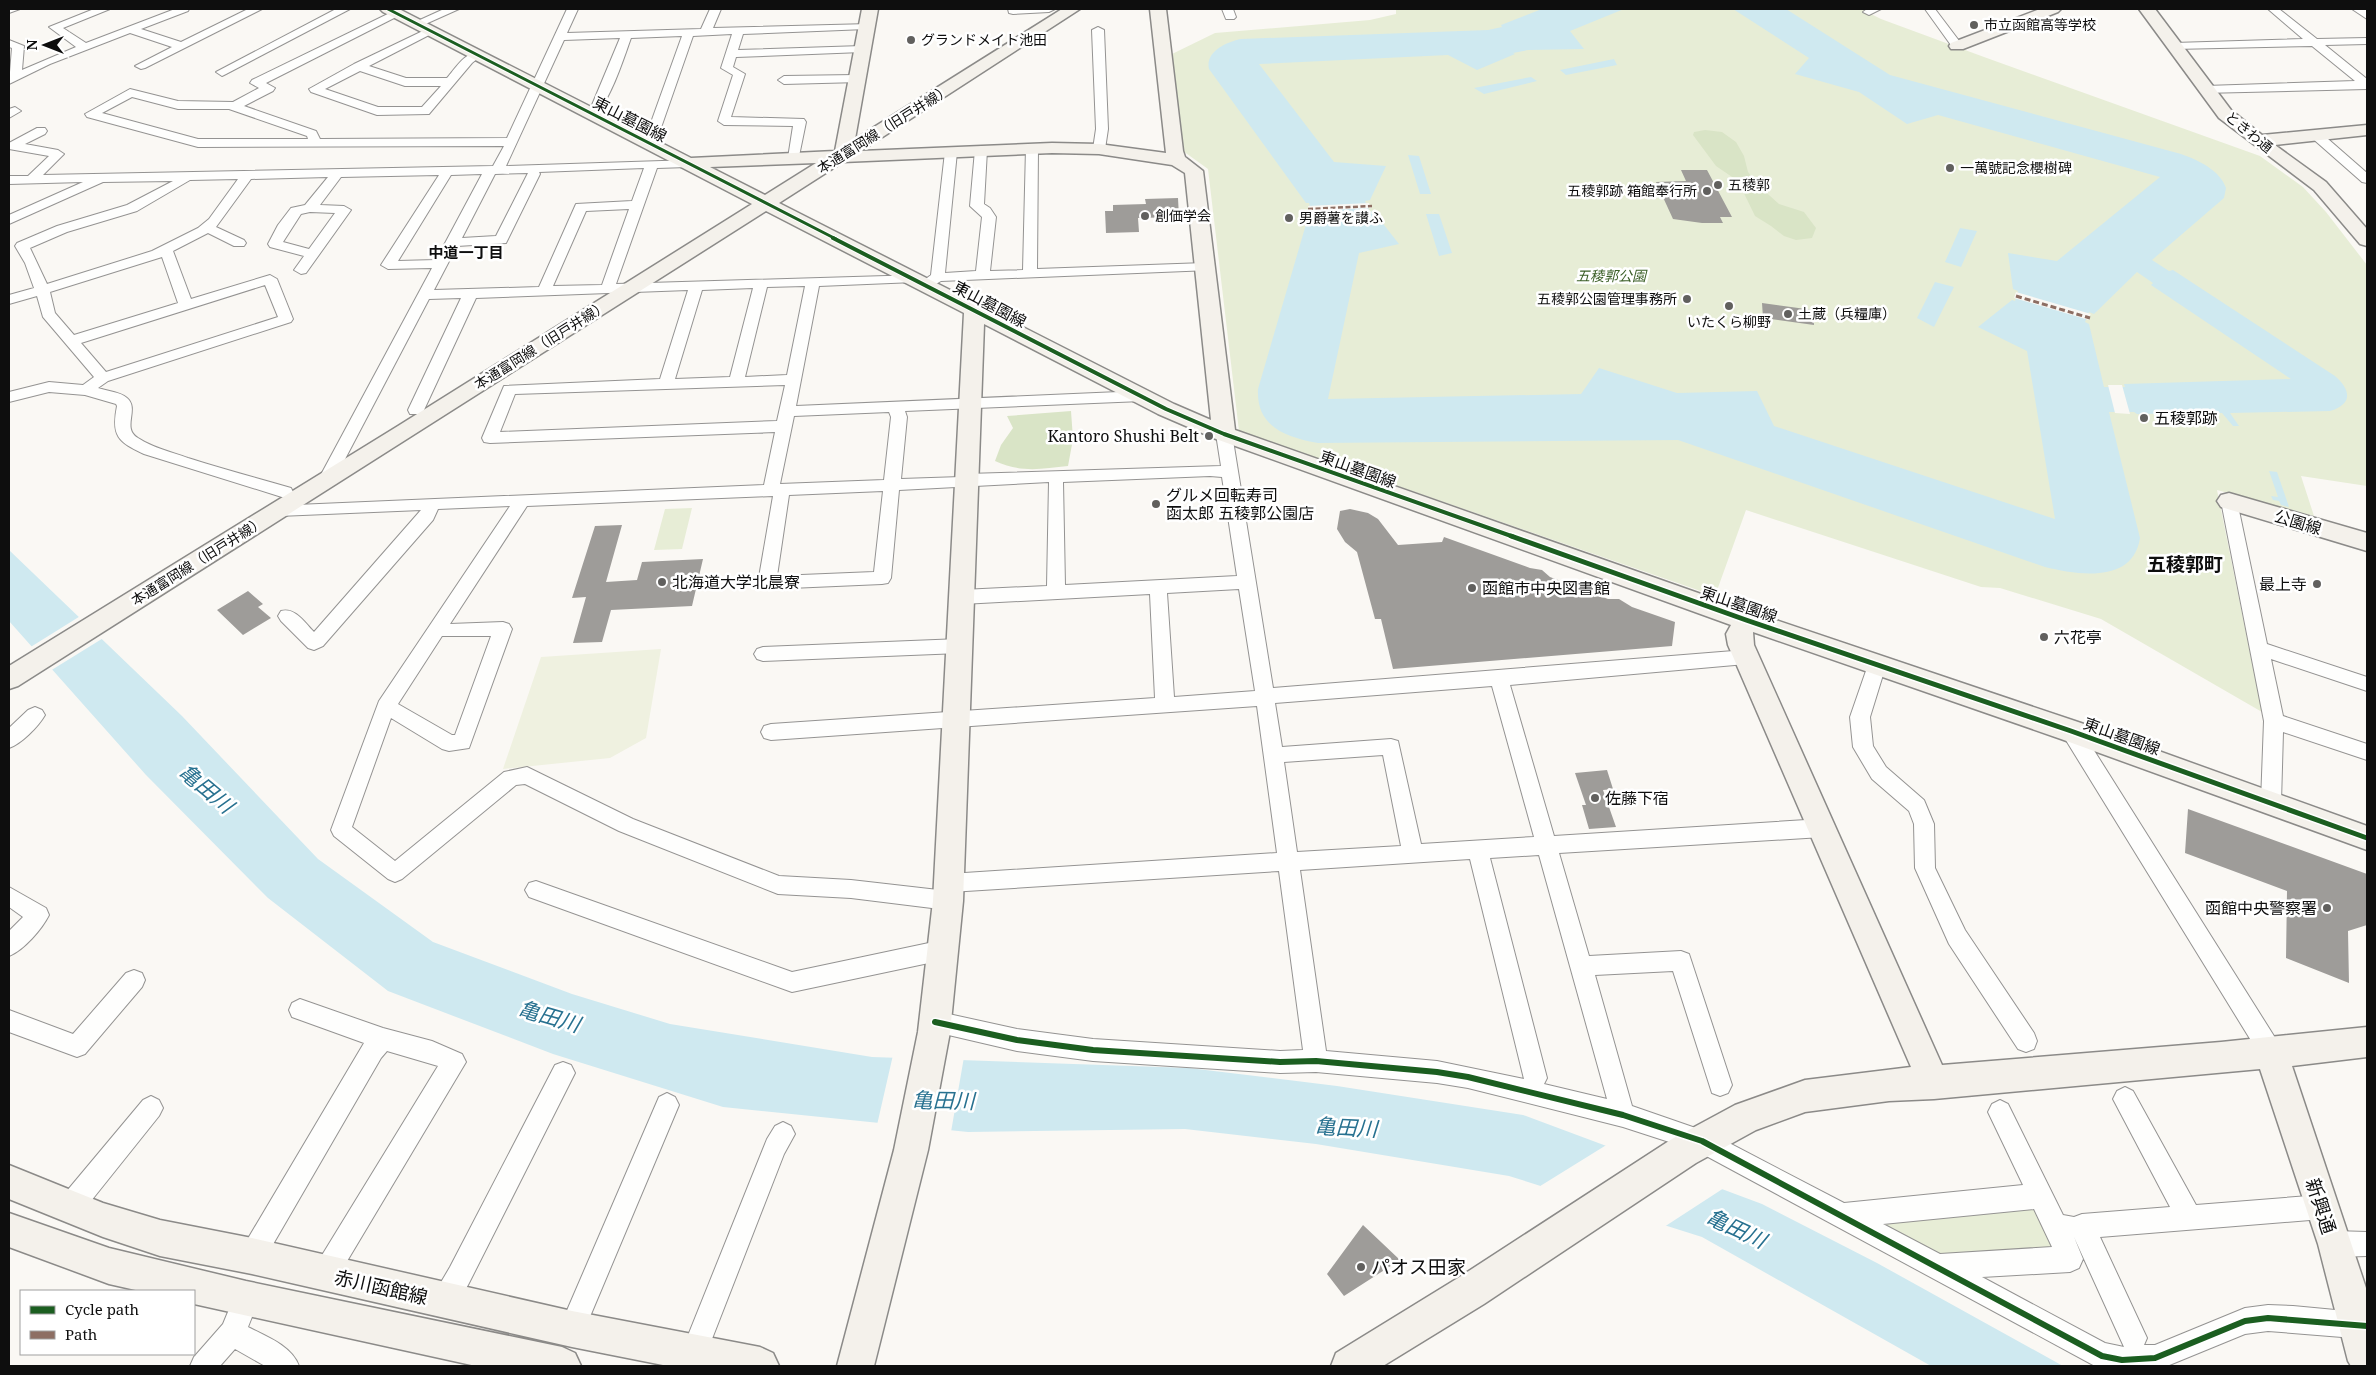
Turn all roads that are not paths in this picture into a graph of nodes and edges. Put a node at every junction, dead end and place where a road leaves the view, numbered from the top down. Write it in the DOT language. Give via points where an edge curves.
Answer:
graph roads {
  1 [pos="14,9"];
  2 [pos="104,9"];
  3 [pos="184,9"];
  4 [pos="256,9"];
  5 [pos="344,9"];
  6 [pos="453,9"];
  7 [pos="572,9"];
  8 [pos="715,9"];
  9 [pos="870,9"];
  10 [pos="1013,9"];
  11 [pos="1050,9"];
  12 [pos="1070,9"];
  13 [pos="1158,9"];
  14 [pos="1930,9"];
  15 [pos="2053,9"];
  16 [pos="2147,9"];
  17 [pos="2273,9"];
  18 [pos="2358,9"];
  19 [pos="9,10"];
  20 [pos="392,11"];
  21 [pos="2367,16"];
  22 [pos="866,26"];
  23 [pos="423,27"];
  24 [pos="130,30"];
  25 [pos="739,30"];
  26 [pos="1098,30"];
  27 [pos="689,31"];
  28 [pos="706,31"];
  29 [pos="627,35"];
  30 [pos="559,37"];
  31 [pos="2367,41"];
  32 [pos="2315,42"];
  33 [pos="9,44"];
  34 [pos="182,46"];
  35 [pos="1957,46"];
  36 [pos="2174,46"];
  37 [pos="84,47"];
  38 [pos="862,49"];
  39 [pos="731,54"];
  40 [pos="476,55"];
  41 [pos="141,66"];
  42 [pos="358,66"];
  43 [pos="222,72"];
  44 [pos="12,79"];
  45 [pos="856,79"];
  46 [pos="784,80"];
  47 [pos="451,82"];
  48 [pos="2367,85"];
  49 [pos="539,86"];
  50 [pos="2206,90"];
  51 [pos="235,106"];
  52 [pos="590,113"];
  53 [pos="2367,130"];
  54 [pos="41,131"];
  55 [pos="2316,136"];
  56 [pos="2258,141"];
  57 [pos="315,142"];
  58 [pos="510,142"];
  59 [pos="1032,148"];
  60 [pos="981,150"];
  61 [pos="1099,150"];
  62 [pos="950,152"];
  63 [pos="651,153"];
  64 [pos="843,155"];
  65 [pos="794,158"];
  66 [pos="1177,160"];
  67 [pos="688,163"];
  68 [pos="2362,169"];
  69 [pos="494,170"];
  70 [pos="248,174"];
  71 [pos="336,174"];
  72 [pos="534,174"];
  73 [pos="445,176"];
  74 [pos="105,177"];
  75 [pos="32,179"];
  76 [pos="2367,179"];
  77 [pos="9,180"];
  78 [pos="184,180"];
  79 [pos="765,202"];
  80 [pos="637,205"];
  81 [pos="310,208"];
  82 [pos="9,220"];
  83 [pos="208,228"];
  84 [pos="2367,240"];
  85 [pos="453,242"];
  86 [pos="239,244"];
  87 [pos="166,250"];
  88 [pos="312,254"];
  89 [pos="441,264"];
  90 [pos="1205,267"];
  91 [pos="300,270"];
  92 [pos="1030,274"];
  93 [pos="982,276"];
  94 [pos="926,280"];
  95 [pos="813,282"];
  96 [pos="761,283"];
  97 [pos="696,286"];
  98 [pos="632,288"];
  99 [pos="42,289"];
  100 [pos="607,289"];
  101 [pos="544,291"];
  102 [pos="471,294"];
  103 [pos="425,295"];
  104 [pos="9,300"];
  105 [pos="186,305"];
  106 [pos="974,311"];
  107 [pos="72,340"];
  108 [pos="103,378"];
  109 [pos="794,380"];
  110 [pos="736,382"];
  111 [pos="666,384"];
  112 [pos="86,390"];
  113 [pos="1142,396"];
  114 [pos="9,397"];
  115 [pos="970,403"];
  116 [pos="895,406"];
  117 [pos="416,410"];
  118 [pos="786,419"];
  119 [pos="1224,434"];
  120 [pos="1229,472"];
  121 [pos="967,481"];
  122 [pos="325,482"];
  123 [pos="1056,484"];
  124 [pos="891,485"];
  125 [pos="777,490"];
  126 [pos="282,501"];
  127 [pos="522,501"];
  128 [pos="2229,501"];
  129 [pos="431,504"];
  130 [pos="2367,542"];
  131 [pos="1247,582"];
  132 [pos="1158,587"];
  133 [pos="1056,592"];
  134 [pos="962,597"];
  135 [pos="287,616"];
  136 [pos="1746,620"];
  137 [pos="438,629"];
  138 [pos="960,646"];
  139 [pos="2258,648"];
  140 [pos="763,654"];
  141 [pos="1746,656"];
  142 [pos="1877,665"];
  143 [pos="17,674"];
  144 [pos="1500,677"];
  145 [pos="2367,684"];
  146 [pos="1264,697"];
  147 [pos="1165,704"];
  148 [pos="386,706"];
  149 [pos="35,715"];
  150 [pos="957,718"];
  151 [pos="2274,721"];
  152 [pos="2071,731"];
  153 [pos="771,732"];
  154 [pos="9,740"];
  155 [pos="2367,752"];
  156 [pos="1285,754"];
  157 [pos="2271,802"];
  158 [pos="1822,828"];
  159 [pos="2367,838"];
  160 [pos="1547,845"];
  161 [pos="1478,850"];
  162 [pos="1413,854"];
  163 [pos="1288,861"];
  164 [pos="536,890"];
  165 [pos="949,892"];
  166 [pos="9,896"];
  167 [pos="9,946"];
  168 [pos="943,950"];
  169 [pos="1581,966"];
  170 [pos="134,980"];
  171 [pos="300,1010"];
  172 [pos="9,1021"];
  173 [pos="935,1027"];
  174 [pos="383,1039"];
  175 [pos="2026,1041"];
  176 [pos="2367,1042"];
  177 [pos="2271,1052"];
  178 [pos="1316,1061"];
  179 [pos="563,1073"];
  180 [pos="1535,1078"];
  181 [pos="1934,1083"];
  182 [pos="1720,1085"];
  183 [pos="2125,1098"];
  184 [pos="667,1105"];
  185 [pos="150,1108"];
  186 [pos="2000,1112"];
  187 [pos="1623,1115"];
  188 [pos="783,1134"];
  189 [pos="1693,1146"];
  190 [pos="9,1182"];
  191 [pos="2040,1196"];
  192 [pos="70,1207"];
  193 [pos="2322,1207"];
  194 [pos="1843,1216"];
  195 [pos="2189,1217"];
  196 [pos="2082,1226"];
  197 [pos="2056,1228"];
  198 [pos="9,1230"];
  199 [pos="2334,1244"];
  200 [pos="2367,1244"];
  201 [pos="252,1256"];
  202 [pos="2096,1257"];
  203 [pos="2070,1259"];
  204 [pos="1938,1266"];
  205 [pos="325,1274"];
  206 [pos="246,1299"];
  207 [pos="443,1301"];
  208 [pos="2363,1326"];
  209 [pos="572,1329"];
  210 [pos="232,1333"];
  211 [pos="2134,1338"];
  212 [pos="694,1353"];
  213 [pos="2367,1361"];
  214 [pos="203,1366"];
  215 [pos="286,1366"];
  216 [pos="562,1366"];
  217 [pos="760,1366"];
  218 [pos="855,1366"];
  219 [pos="1348,1366"];
  1 -- 19 [label="street"];
  2 -- 37 [label="street" via="55,27"];
  3 -- 24 [label="street"];
  4 -- 34 [label="street"];
  5 -- 43 [label="street"];
  6 -- 23 [label="street"];
  7 -- 30 [label="street"];
  8 -- 28 [label="street"];
  9 -- 22 [label="street"];
  10 -- 11 [label="street"];
  12 -- 64 [label="street, 本通富岡線（旧戸井線）"];
  13 -- 66 [label="street"];
  14 -- 35 [label="street"];
  15 -- 35 [label="street"];
  16 -- 36 [label="street, ときわ通"];
  17 -- 32 [label="street"];
  18 -- 21 [label="street"];
  20 -- 23 [label="street, 東山墓園線"];
  20 -- 51 [label="street" via="256,83 269,88"];
  22 -- 25 [label="street"];
  22 -- 38 [label="street"];
  23 -- 40 [label="street, 東山墓園線"];
  23 -- 42 [label="street"];
  24 -- 34 [label="street"];
  24 -- 37 [label="street"];
  25 -- 28 [label="street"];
  25 -- 39 [label="street"];
  26 -- 61 [label="street" via="1102,129"];
  27 -- 28 [label="street"];
  27 -- 29 [label="street"];
  27 -- 63 [label="street"];
  29 -- 30 [label="street"];
  29 -- 52 [label="street" via="598,106"];
  30 -- 49 [label="street"];
  31 -- 32 [label="street"];
  32 -- 36 [label="street"];
  32 -- 48 [label="street"];
  33 -- 44 [label="street" via="18,46"];
  34 -- 41 [label="street"];
  36 -- 50 [label="street, ときわ通"];
  37 -- 44 [label="street"];
  38 -- 39 [label="street"];
  38 -- 45 [label="street"];
  39 -- 65 [label="street" via="727,68 739,74 724,121 800,122"];
  40 -- 47 [label="street"];
  40 -- 49 [label="street, 東山墓園線"];
  42 -- 47 [label="street" via="405,82"];
  42 -- 47 [label="street" via="315,89 377,111 425,111"];
  45 -- 46 [label="street"];
  45 -- 64 [label="street"];
  48 -- 50 [label="street"];
  49 -- 52 [label="street, 東山墓園線"];
  49 -- 58 [label="street"];
  50 -- 56 [label="street, ときわ通" via="2225,114"];
  51 -- 57 [label="street" via="312,134"];
  51 -- 57 [label="street" via="178,105 130,93 91,114 198,143"];
  52 -- 63 [label="street, 東山墓園線"];
  53 -- 55 [label="street"];
  54 -- 75 [label="street" via="13,146 58,154"];
  55 -- 56 [label="street"];
  55 -- 68 [label="street"];
  56 -- 84 [label="street, ときわ通" via="2320,186"];
  57 -- 58 [label="street"];
  58 -- 69 [label="street"];
  59 -- 60 [label="street"];
  59 -- 61 [label="street"];
  59 -- 92 [label="street"];
  60 -- 62 [label="street"];
  60 -- 93 [label="street" via="977,206 989,217"];
  61 -- 66 [label="street"];
  62 -- 64 [label="street"];
  62 -- 94 [label="street"];
  63 -- 67 [label="street, 東山墓園線"];
  63 -- 69 [label="street"];
  63 -- 80 [label="street"];
  64 -- 65 [label="street"];
  64 -- 79 [label="street, 本通富岡線（旧戸井線）"];
  65 -- 67 [label="street"];
  66 -- 90 [label="street" via="1194,170"];
  67 -- 79 [label="street, 東山墓園線"];
  68 -- 76 [label="street"];
  69 -- 71 [label="street"];
  69 -- 85 [label="street"];
  70 -- 71 [label="street"];
  70 -- 74 [label="street"];
  70 -- 83 [label="street"];
  71 -- 81 [label="street"];
  72 -- 85 [label="street" via="501,240"];
  73 -- 89 [label="street" via="388,265"];
  74 -- 75 [label="street"];
  74 -- 82 [label="street"];
  75 -- 77 [label="street"];
  78 -- 99 [label="street" via="132,208 62,229 22,246"];
  79 -- 94 [label="street, 東山墓園線"];
  79 -- 98 [label="street, 本通富岡線（旧戸井線）"];
  80 -- 100 [label="street"];
  80 -- 101 [label="street" via="581,207"];
  81 -- 88 [label="street" via="344,210"];
  81 -- 88 [label="street" via="296,210 275,244"];
  83 -- 86 [label="street"];
  83 -- 87 [label="street"];
  85 -- 89 [label="street"];
  87 -- 99 [label="street"];
  87 -- 105 [label="street"];
  88 -- 91 [label="street"];
  89 -- 103 [label="street"];
  90 -- 92 [label="street"];
  90 -- 119 [label="street"];
  92 -- 93 [label="street"];
  93 -- 94 [label="street"];
  94 -- 95 [label="street"];
  94 -- 106 [label="street, 東山墓園線"];
  95 -- 96 [label="street"];
  95 -- 109 [label="street"];
  96 -- 97 [label="street"];
  96 -- 110 [label="street"];
  97 -- 98 [label="street"];
  97 -- 111 [label="street"];
  98 -- 100 [label="street"];
  98 -- 122 [label="street, 本通富岡線（旧戸井線）"];
  99 -- 104 [label="street"];
  99 -- 107 [label="street" via="48,314"];
  100 -- 101 [label="street"];
  101 -- 102 [label="street"];
  102 -- 103 [label="street"];
  102 -- 117 [label="street"];
  103 -- 122 [label="street"];
  105 -- 107 [label="street"];
  105 -- 108 [label="street" via="270,279 286,319"];
  106 -- 113 [label="street, 東山墓園線"];
  106 -- 115 [label="street"];
  107 -- 108 [label="street"];
  108 -- 112 [label="street"];
  109 -- 110 [label="street"];
  109 -- 118 [label="street"];
  110 -- 111 [label="street"];
  111 -- 118 [label="street" via="509,389 490,438"];
  112 -- 114 [label="street" via="49,387"];
  112 -- 126 [label="street" via="121,400 125,405 122,423 125,437 132,443"];
  113 -- 115 [label="street"];
  113 -- 119 [label="street, 東山墓園線"];
  115 -- 116 [label="street"];
  115 -- 121 [label="street"];
  116 -- 118 [label="street"];
  116 -- 124 [label="street" via="899,417"];
  118 -- 125 [label="street"];
  119 -- 120 [label="street"];
  119 -- 136 [label="street, 東山墓園線"];
  120 -- 121 [label="street" via="1210,470"];
  120 -- 131 [label="street"];
  121 -- 124 [label="street"];
  121 -- 134 [label="street"];
  122 -- 126 [label="street, 本通富岡線（旧戸井線）"];
  123 -- 133 [label="street"];
  124 -- 125 [label="street"];
  124 -- 125 [label="street" via="882,578 767,583"];
  125 -- 127 [label="street"];
  126 -- 129 [label="street"];
  126 -- 143 [label="street, 本通富岡線（旧戸井線）" via="111,616"];
  127 -- 129 [label="street"];
  127 -- 137 [label="street"];
  128 -- 130 [label="main road, 公園線"];
  128 -- 139 [label="street"];
  129 -- 135 [label="street" via="427,516 314,644"];
  131 -- 132 [label="street"];
  131 -- 146 [label="street"];
  132 -- 133 [label="street"];
  132 -- 147 [label="street"];
  133 -- 134 [label="street"];
  134 -- 138 [label="street"];
  136 -- 141 [label="street" via="1739,634"];
  136 -- 142 [label="street, 東山墓園線"];
  137 -- 148 [label="street"];
  137 -- 148 [label="street" via="503,629 462,742 449,743"];
  138 -- 140 [label="street"];
  138 -- 150 [label="street"];
  139 -- 145 [label="street"];
  139 -- 151 [label="street"];
  141 -- 144 [label="street"];
  141 -- 158 [label="street"];
  142 -- 152 [label="street, 東山墓園線"];
  142 -- 175 [label="street" via="1860,717 1864,748 1878,773 1917,806 1924,824 1926,868 1957,936"];
  144 -- 146 [label="street"];
  144 -- 160 [label="street"];
  146 -- 147 [label="street"];
  146 -- 163 [label="street"];
  147 -- 150 [label="street"];
  148 -- 165 [label="street" via="341,830 395,873 511,778 527,775 626,825 778,885"];
  149 -- 154 [label="street"];
  150 -- 153 [label="street"];
  150 -- 165 [label="street"];
  151 -- 155 [label="street"];
  151 -- 157 [label="street"];
  152 -- 157 [label="street, 東山墓園線"];
  152 -- 177 [label="street"];
  156 -- 162 [label="street" via="1391,747"];
  157 -- 159 [label="street, 東山墓園線"];
  158 -- 160 [label="street"];
  158 -- 181 [label="street"];
  160 -- 161 [label="street"];
  160 -- 169 [label="street"];
  161 -- 162 [label="street"];
  161 -- 180 [label="street"];
  162 -- 163 [label="street"];
  163 -- 165 [label="street"];
  163 -- 178 [label="street"];
  164 -- 168 [label="street" via="792,982"];
  165 -- 168 [label="street"];
  166 -- 167 [label="street" via="38,915"];
  168 -- 173 [label="street"];
  169 -- 182 [label="street" via="1681,961"];
  169 -- 187 [label="street"];
  170 -- 172 [label="street" via="77,1046"];
  171 -- 174 [label="street"];
  173 -- 178 [label="street" via="1102,1050 1280,1062"];
  173 -- 218 [label="street" via="910,1150"];
  174 -- 201 [label="street" via="373,1050"];
  174 -- 205 [label="street" via="432,1052 454,1062"];
  176 -- 177 [label="street"];
  177 -- 181 [label="street"];
  177 -- 193 [label="street, 新興通"];
  178 -- 187 [label="street" via="1468,1076"];
  179 -- 207 [label="street" via="459,1276"];
  181 -- 189 [label="street" via="1889,1085 1805,1096 1747,1117"];
  183 -- 195 [label="street"];
  184 -- 209 [label="street"];
  185 -- 192 [label="street"];
  186 -- 191 [label="street"];
  187 -- 189 [label="street"];
  188 -- 212 [label="street" via="775,1147"];
  189 -- 194 [label="street"];
  189 -- 219 [label="street" via="1471,1292"];
  190 -- 192 [label="street, 赤川函館線"];
  191 -- 194 [label="street"];
  191 -- 197 [label="street"];
  192 -- 201 [label="street, 赤川函館線" via="160,1238"];
  193 -- 195 [label="street"];
  193 -- 199 [label="street, 新興通"];
  194 -- 204 [label="street"];
  195 -- 196 [label="street"];
  196 -- 197 [label="street"];
  196 -- 202 [label="street"];
  197 -- 203 [label="street"];
  198 -- 206 [label="street" via="109,1266"];
  199 -- 200 [label="street"];
  199 -- 208 [label="street, 新興通"];
  201 -- 205 [label="street, 赤川函館線"];
  202 -- 203 [label="street"];
  202 -- 211 [label="street"];
  203 -- 204 [label="street"];
  204 -- 208 [label="street" via="2074,1342 2102,1356 2122,1360 2155,1358 2245,1321 2293,1319"];
  205 -- 207 [label="street, 赤川函館線"];
  206 -- 210 [label="street"];
  206 -- 216 [label="street"];
  207 -- 209 [label="street, 赤川函館線"];
  208 -- 213 [label="street, 新興通"];
  209 -- 212 [label="street, 赤川函館線"];
  210 -- 214 [label="street"];
  210 -- 215 [label="street" via="267,1351"];
  212 -- 217 [label="street, 赤川函館線"];
}
